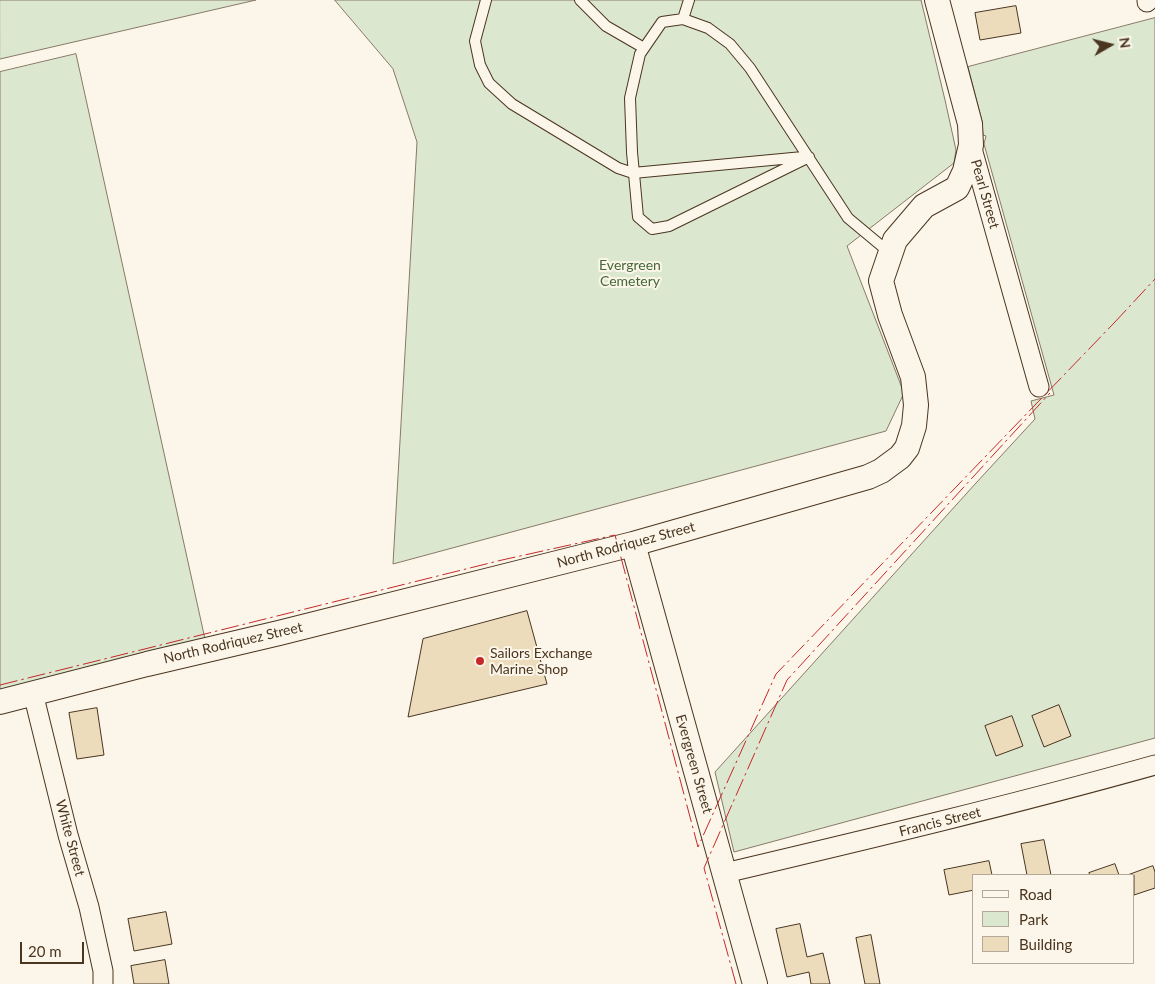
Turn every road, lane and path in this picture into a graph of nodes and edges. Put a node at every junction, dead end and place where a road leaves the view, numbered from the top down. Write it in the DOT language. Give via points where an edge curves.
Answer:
graph roads {
  1 [pos="486,0"];
  2 [pos="580,0"];
  3 [pos="690,0"];
  4 [pos="937,0"];
  5 [pos="683,19"];
  6 [pos="644,48"];
  7 [pos="971,145"];
  8 [pos="809,157"];
  9 [pos="633,173"];
  10 [pos="890,254"];
  11 [pos="1039,387"];
  12 [pos="633,544"];
  13 [pos="33,693"];
  14 [pos="0,702"];
  15 [pos="1155,765"];
  16 [pos="724,873"];
  17 [pos="103,984"];
  18 [pos="755,984"];
  1 -- 9 [label="lane" via="475,41 480,65 489,83 512,104 618,168"];
  2 -- 6 [label="lane" via="606,26"];
  3 -- 5 [label="lane"];
  4 -- 7 [label="street, Pearl Street" via="970,124"];
  5 -- 6 [label="lane" via="662,22"];
  5 -- 8 [label="lane" via="708,28 730,44 750,68"];
  6 -- 9 [label="lane" via="630,98"];
  7 -- 10 [label="street, North Rodriquez Street" via="957,188 924,206 895,240"];
  7 -- 11 [label="street, Pearl Street"];
  8 -- 9 [label="lane"];
  8 -- 9 [label="lane" via="669,226 652,229 638,217"];
  8 -- 10 [label="lane" via="848,218"];
  10 -- 12 [label="street, North Rodriquez Street" via="881,281 913,377 916,405 914,426 907,448 900,457 868,477"];
  12 -- 13 [label="street, North Rodriquez Street"];
  12 -- 16 [label="street, Evergreen Street"];
  13 -- 14 [label="street, North Rodriquez Street"];
  13 -- 17 [label="street, White Street" via="89,907"];
  15 -- 16 [label="street, Francis Street" via="924,826"];
  16 -- 18 [label="street, Evergreen Street"];
}
